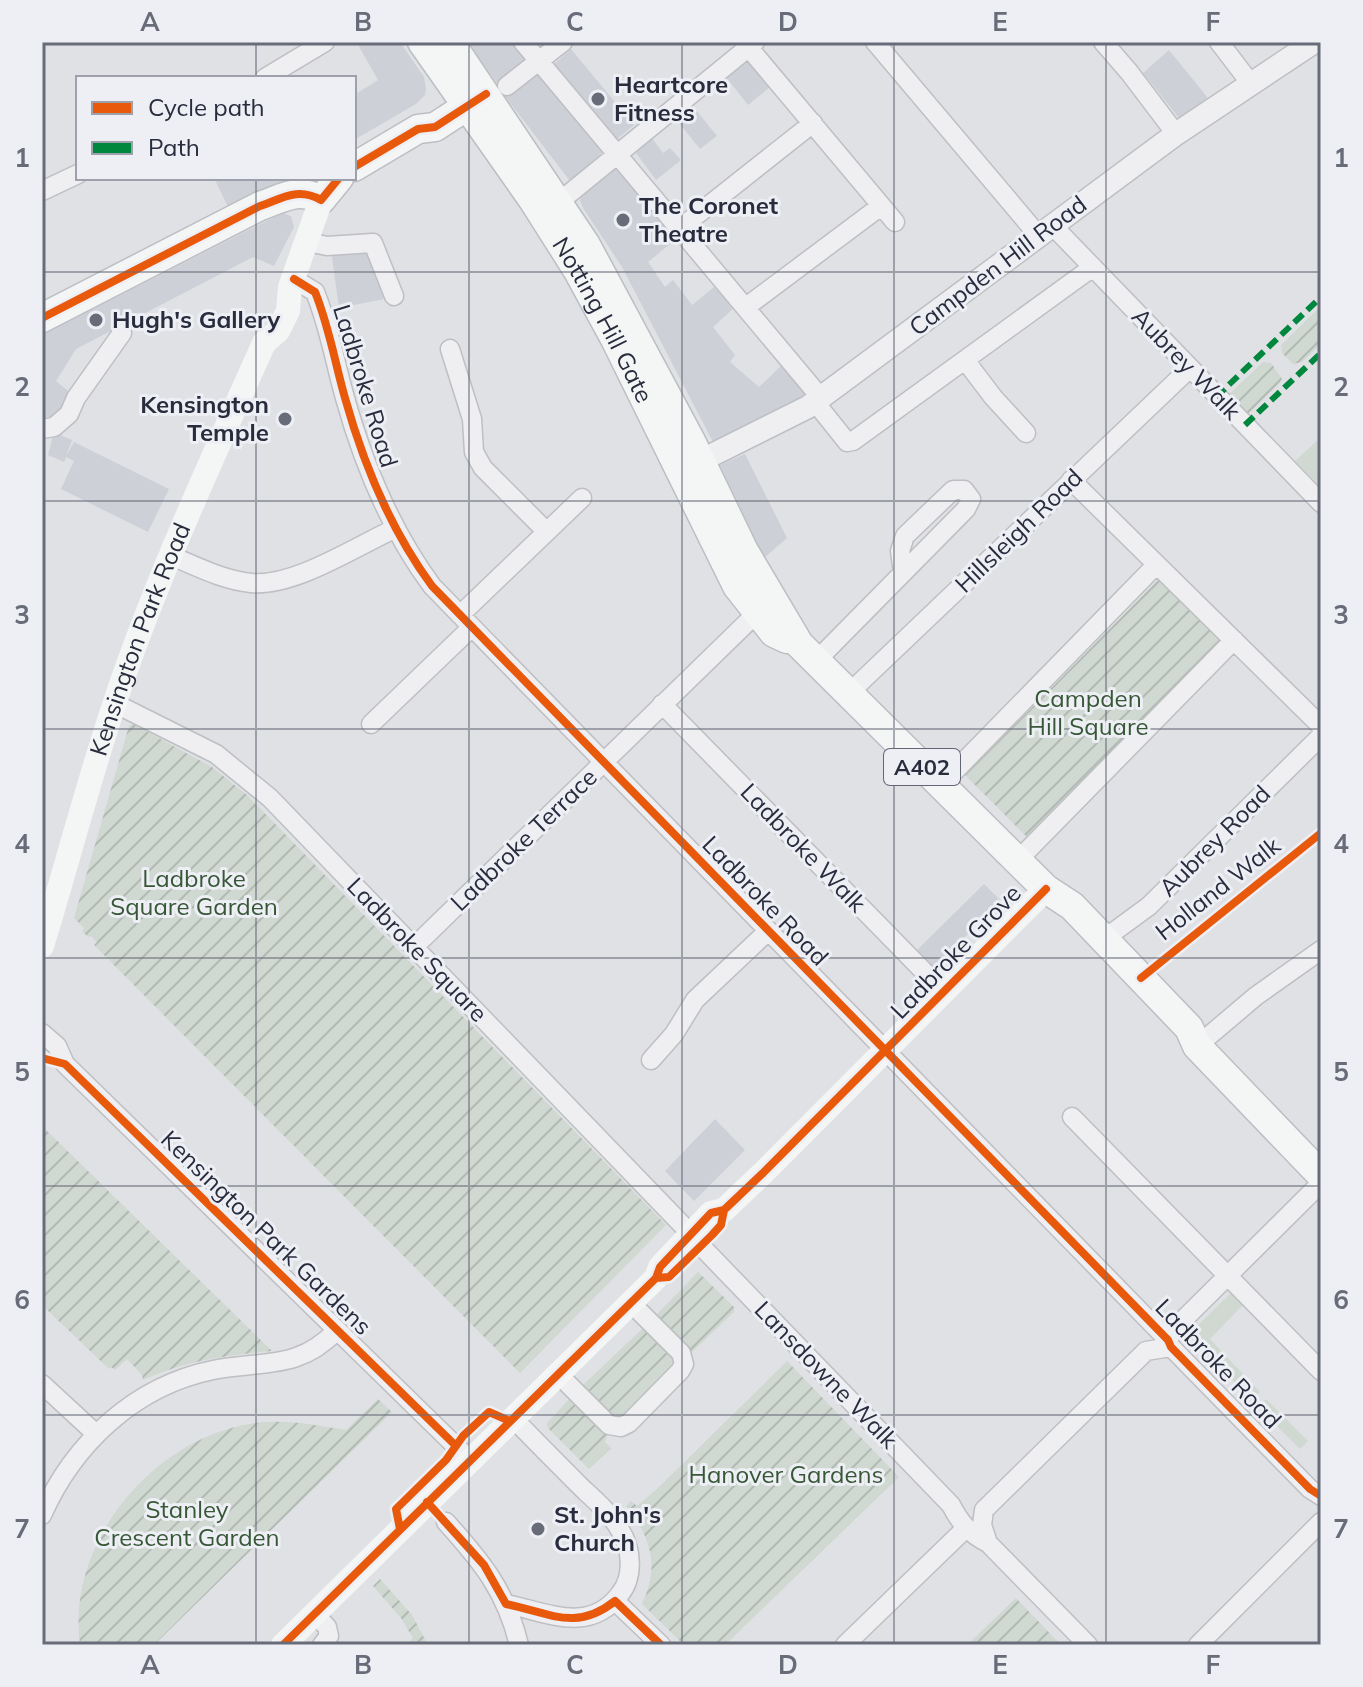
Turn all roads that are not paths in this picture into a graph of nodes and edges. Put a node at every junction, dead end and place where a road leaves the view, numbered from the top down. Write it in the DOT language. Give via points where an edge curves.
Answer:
graph roads {
  1 [pos="325,42"];
  2 [pos="422,42"];
  3 [pos="450,42"];
  4 [pos="523,42"];
  5 [pos="563,42"];
  6 [pos="875,42"];
  7 [pos="1103,42"];
  8 [pos="1219,42"];
  9 [pos="1314,42"];
  10 [pos="749,44"];
  11 [pos="539,62"];
  12 [pos="268,76"];
  13 [pos="1251,84"];
  14 [pos="478,91"];
  15 [pos="813,123"];
  16 [pos="1176,134"];
  17 [pos="616,154"];
  18 [pos="356,166"];
  19 [pos="76,175"];
  20 [pos="330,189"];
  21 [pos="42,191"];
  22 [pos="559,202"];
  23 [pos="881,206"];
  24 [pos="895,222"];
  25 [pos="679,229"];
  26 [pos="1045,230"];
  27 [pos="308,242"];
  28 [pos="1093,267"];
  29 [pos="292,283"];
  30 [pos="394,296"];
  31 [pos="746,307"];
  32 [pos="42,318"];
  33 [pos="122,333"];
  34 [pos="450,349"];
  35 [pos="965,360"];
  36 [pos="1189,369"];
  37 [pos="818,400"];
  38 [pos="42,429"];
  39 [pos="1026,433"];
  40 [pos="701,461"];
  41 [pos="1071,480"];
  42 [pos="687,486"];
  43 [pos="582,498"];
  44 [pos="1321,503"];
  45 [pos="394,529"];
  46 [pos="546,531"];
  47 [pos="169,555"];
  48 [pos="1156,565"];
  49 [pos="903,573"];
  50 [pos="764,606"];
  51 [pos="466,621"];
  52 [pos="1234,640"];
  53 [pos="807,653"];
  54 [pos="848,694"];
  55 [pos="114,703"];
  56 [pos="662,704"];
  57 [pos="371,724"];
  58 [pos="1321,726"];
  59 [pos="1321,736"];
  60 [pos="603,763"];
  61 [pos="941,785"];
  62 [pos="1018,860"];
  63 [pos="1046,889"];
  64 [pos="767,932"];
  65 [pos="1104,939"];
  66 [pos="42,946"];
  67 [pos="415,946"];
  68 [pos="1318,957"];
  69 [pos="944,992"];
  70 [pos="42,1033"];
  71 [pos="1197,1046"];
  72 [pos="886,1053"];
  73 [pos="42,1058"];
  74 [pos="651,1060"];
  75 [pos="65,1064"];
  76 [pos="1072,1117"];
  77 [pos="1321,1175"];
  78 [pos="1321,1183"];
  79 [pos="696,1240"];
  80 [pos="1228,1277"];
  81 [pos="631,1303"];
  82 [pos="1149,1321"];
  83 [pos="337,1330"];
  84 [pos="1170,1344"];
  85 [pos="1146,1351"];
  86 [pos="1321,1371"];
  87 [pos="558,1374"];
  88 [pos="42,1384"];
  89 [pos="513,1418"];
  90 [pos="95,1433"];
  91 [pos="470,1460"];
  92 [pos="1321,1496"];
  93 [pos="42,1515"];
  94 [pos="973,1520"];
  95 [pos="446,1522"];
  96 [pos="1321,1522"];
  97 [pos="615,1601"];
  98 [pos="506,1604"];
  99 [pos="314,1613"];
  100 [pos="283,1645"];
  101 [pos="322,1645"];
  102 [pos="519,1645"];
  103 [pos="661,1645"];
  104 [pos="845,1645"];
  105 [pos="1088,1645"];
  106 [pos="1198,1645"];
  1 -- 12 [label="street"];
  2 -- 14 [label="main road, Notting Hill Gate / A402"];
  3 -- 14 [label="main road, Notting Hill Gate / A402"];
  4 -- 11 [label="street"];
  5 -- 11 [label="street"];
  6 -- 26 [label="street, Aubrey Walk"];
  7 -- 16 [label="street"];
  8 -- 13 [label="street"];
  9 -- 13 [label="street, Campden Hill Road"];
  10 -- 15 [label="street"];
  10 -- 17 [label="street"];
  11 -- 14 [label="street"];
  11 -- 17 [label="street"];
  13 -- 16 [label="street, Campden Hill Road"];
  14 -- 18 [label="main road" via="424,113 418,129"];
  14 -- 22 [label="main road, Notting Hill Gate / A402"];
  14 -- 42 [label="main road, Notting Hill Gate / A402" via="533,200 615,339"];
  15 -- 23 [label="street"];
  15 -- 25 [label="street"];
  16 -- 26 [label="street, Campden Hill Road"];
  17 -- 22 [label="street"];
  17 -- 25 [label="street"];
  19 -- 21 [label="street"];
  20 -- 27 [label="main road, Kensington Park Road"];
  20 -- 32 [label="main road" via="260,206"];
  22 -- 40 [label="main road, Notting Hill Gate / A402"];
  23 -- 24 [label="street"];
  23 -- 31 [label="street"];
  25 -- 31 [label="street"];
  26 -- 28 [label="street, Aubrey Walk"];
  26 -- 37 [label="street, Campden Hill Road"];
  27 -- 29 [label="main road, Kensington Park Road"];
  27 -- 30 [label="street" via="373,243"];
  28 -- 35 [label="street"];
  28 -- 36 [label="street, Aubrey Walk"];
  29 -- 45 [label="street, Ladbroke Road" via="310,287 317,298 358,442"];
  29 -- 47 [label="main road, Kensington Park Road" via="288,311 264,343"];
  31 -- 37 [label="street"];
  33 -- 38 [label="street" via="69,414 54,427"];
  34 -- 46 [label="street" via="472,419 474,452 483,468"];
  35 -- 37 [label="street" via="853,441 842,437"];
  35 -- 39 [label="street"];
  36 -- 41 [label="street, Hillsleigh Road"];
  36 -- 44 [label="street, Aubrey Walk"];
  37 -- 40 [label="street, Campden Hill Road"];
  40 -- 42 [label="street" via="690,470"];
  40 -- 50 [label="main road, Notting Hill Gate / A402"];
  41 -- 48 [label="street"];
  41 -- 54 [label="street, Hillsleigh Road"];
  42 -- 50 [label="main road, Notting Hill Gate / A402" via="725,566"];
  43 -- 46 [label="street"];
  45 -- 47 [label="street" via="272,581 225,578"];
  45 -- 51 [label="street, Ladbroke Road" via="432,586"];
  46 -- 51 [label="street"];
  47 -- 55 [label="main road, Kensington Park Road"];
  48 -- 52 [label="street"];
  48 -- 61 [label="street"];
  49 -- 49 [label="street" via="966,509 971,499 964,490 953,490 905,536 900,551"];
  49 -- 53 [label="street"];
  50 -- 53 [label="main road, A402"];
  50 -- 56 [label="street, Ladbroke Terrace"];
  51 -- 57 [label="street"];
  51 -- 60 [label="street, Ladbroke Road"];
  52 -- 58 [label="street"];
  52 -- 62 [label="street"];
  53 -- 54 [label="main road, A402"];
  54 -- 61 [label="main road, A402"];
  55 -- 66 [label="main road, Kensington Park Road"];
  55 -- 67 [label="street, Ladbroke Square" via="200,744 233,766"];
  56 -- 60 [label="street, Ladbroke Terrace"];
  56 -- 69 [label="street, Ladbroke Walk"];
  59 -- 65 [label="street, Aubrey Road" via="1149,906"];
  60 -- 64 [label="street, Ladbroke Road"];
  60 -- 67 [label="street, Ladbroke Terrace"];
  61 -- 62 [label="main road, A402"];
  62 -- 63 [label="main road, A402"];
  63 -- 65 [label="main road, A402" via="1072,906"];
  63 -- 69 [label="main road, Ladbroke Grove"];
  63 -- 71 [label="main road, A402" via="1067,926 1177,1037"];
  64 -- 72 [label="street, Ladbroke Road"];
  64 -- 74 [label="street" via="695,1000"];
  65 -- 71 [label="main road, A402" via="1189,1028"];
  67 -- 79 [label="street, Ladbroke Square"];
  68 -- 71 [label="street" via="1256,996"];
  69 -- 72 [label="main road, Ladbroke Grove"];
  70 -- 75 [label="street, Kensington Park Gardens" via="57,1046"];
  71 -- 77 [label="main road, A402"];
  72 -- 79 [label="main road, Ladbroke Grove" via="724,1210 721,1225"];
  72 -- 82 [label="street, Ladbroke Road"];
  73 -- 75 [label="street, Kensington Park Gardens"];
  75 -- 83 [label="street, Kensington Park Gardens"];
  76 -- 80 [label="street"];
  78 -- 80 [label="street"];
  79 -- 81 [label="main road, Ladbroke Grove" via="669,1277 656,1278"];
  79 -- 94 [label="street, Lansdowne Walk"];
  80 -- 84 [label="street" via="1175,1328"];
  80 -- 86 [label="street"];
  81 -- 87 [label="main road, Ladbroke Grove"];
  81 -- 87 [label="street" via="681,1353 684,1364 629,1423 609,1425"];
  82 -- 84 [label="street, Ladbroke Road"];
  82 -- 85 [label="street"];
  83 -- 90 [label="street" via="312,1352 289,1361 214,1370 165,1386"];
  83 -- 91 [label="street, Kensington Park Gardens"];
  84 -- 85 [label="street"];
  84 -- 92 [label="street, Ladbroke Road"];
  85 -- 94 [label="street"];
  87 -- 89 [label="main road, Ladbroke Grove"];
  88 -- 90 [label="street"];
  89 -- 91 [label="main road, Ladbroke Grove"];
  89 -- 97 [label="street" via="621,1531 629,1555 628,1578"];
  90 -- 93 [label="street" via="57,1484"];
  91 -- 99 [label="main road, Ladbroke Grove"];
  94 -- 104 [label="street"];
  94 -- 105 [label="street, Lansdowne Walk"];
  95 -- 98 [label="street" via="484,1565"];
  96 -- 106 [label="street"];
  97 -- 98 [label="street" via="583,1619"];
  97 -- 103 [label="street"];
  98 -- 102 [label="street"];
  99 -- 100 [label="main road, Ladbroke Grove"];
  99 -- 101 [label="street" via="329,1630"];
}
